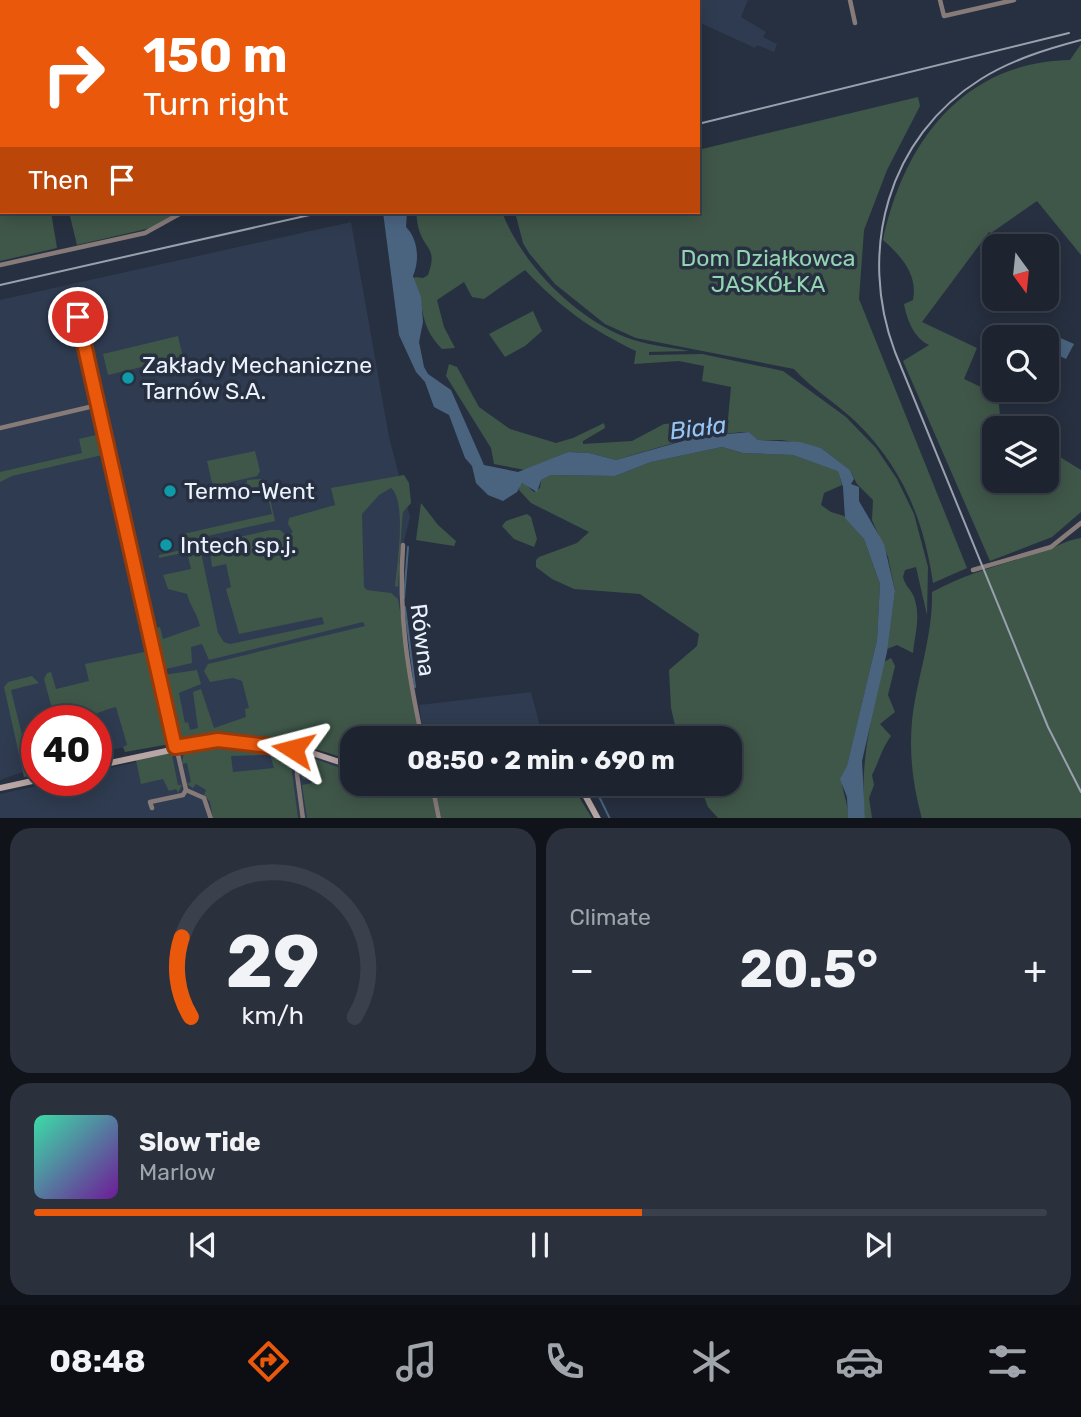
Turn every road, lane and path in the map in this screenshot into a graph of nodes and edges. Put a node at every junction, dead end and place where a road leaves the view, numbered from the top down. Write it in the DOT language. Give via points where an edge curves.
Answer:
graph roads {
  1 [pos="850,0"];
  2 [pos="940,0"];
  3 [pos="1014,0"];
  4 [pos="855,23"];
  5 [pos="179,214"];
  6 [pos="0,265"];
  7 [pos="74,298"];
  8 [pos="98,405"];
  9 [pos="0,428"];
  10 [pos="1081,523"];
  11 [pos="402,545"];
  12 [pos="973,570"];
  13 [pos="420,726"];
  14 [pos="175,747"];
  15 [pos="300,750"];
  16 [pos="340,761"];
  17 [pos="112,762"];
  18 [pos="21,783"];
  19 [pos="0,788"];
  20 [pos="186,790"];
  21 [pos="434,796"];
  22 [pos="586,796"];
  23 [pos="152,808"];
  24 [pos="211,818"];
  25 [pos="303,818"];
  26 [pos="439,818"];
  27 [pos="598,818"];
  1 -- 4 [label="street"];
  2 -- 3 [label="street" via="944,16"];
  5 -- 6 [label="street" via="145,233"];
  7 -- 8 [label="street"];
  8 -- 9 [label="street"];
  8 -- 14 [label="street"];
  10 -- 12 [label="street" via="1059,542"];
  11 -- 13 [label="street, Równa" via="402,633"];
  14 -- 15 [label="street" via="218,740"];
  14 -- 17 [label="street"];
  14 -- 20 [label="street"];
  15 -- 16 [label="street"];
  15 -- 25 [label="street" via="297,774"];
  18 -- 19 [label="street"];
  20 -- 23 [label="street" via="183,795 150,802"];
  20 -- 24 [label="street" via="204,798"];
  21 -- 26 [label="street"];
  22 -- 27 [label="street"];
}
